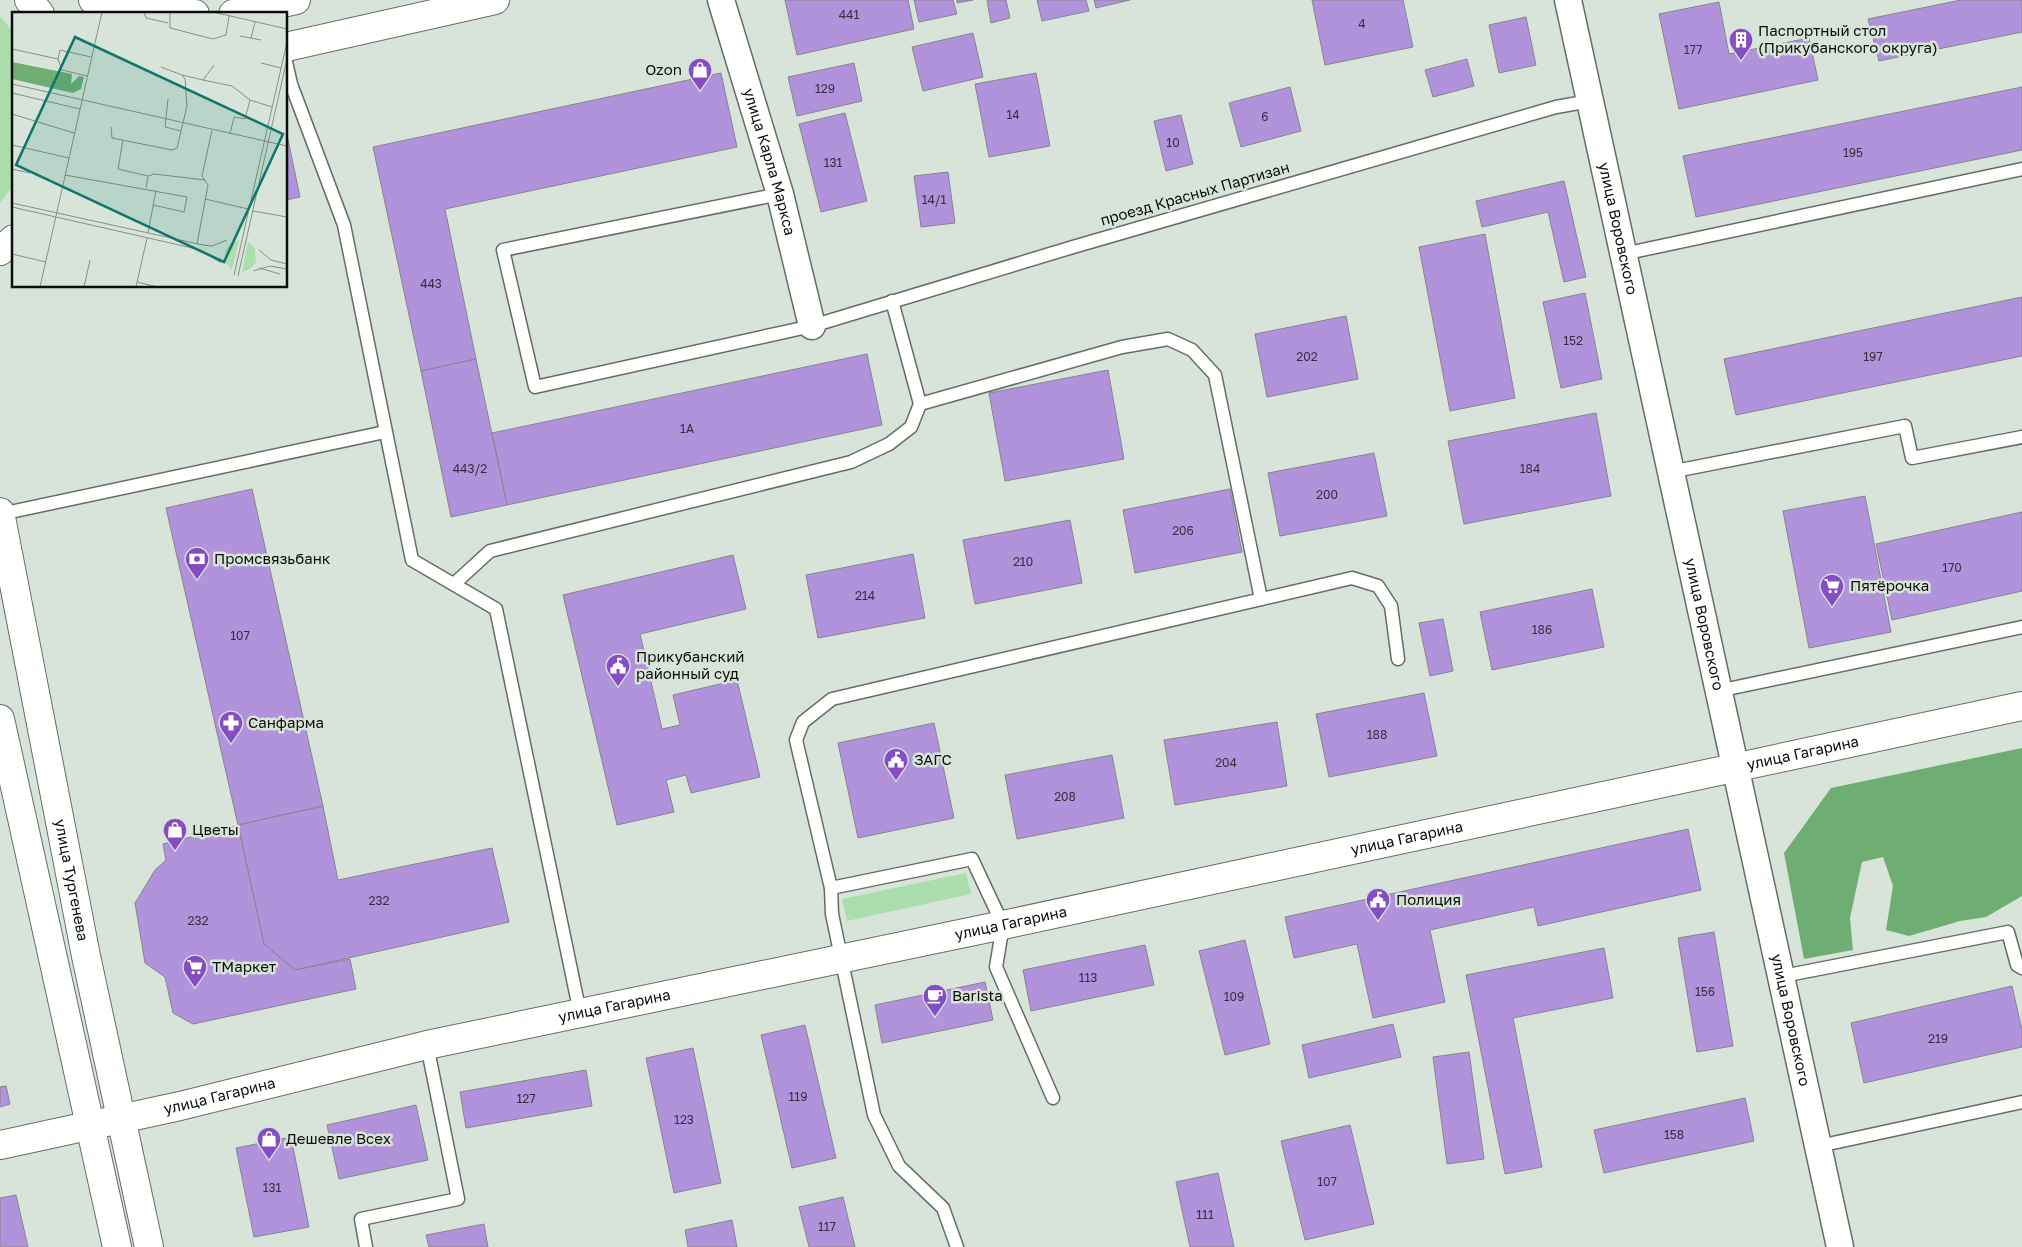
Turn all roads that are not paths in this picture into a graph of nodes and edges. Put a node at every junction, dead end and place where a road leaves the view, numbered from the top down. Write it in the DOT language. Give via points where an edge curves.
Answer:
graph roads {
  1 [pos="29,0"];
  2 [pos="93,0"];
  3 [pos="296,0"];
  4 [pos="495,0"];
  5 [pos="720,0"];
  6 [pos="1568,0"];
  7 [pos="38,12"];
  8 [pos="174,12"];
  9 [pos="242,12"];
  10 [pos="288,47"];
  11 [pos="288,71"];
  12 [pos="1590,101"];
  13 [pos="2022,169"];
  14 [pos="780,194"];
  15 [pos="12,241"];
  16 [pos="0,251"];
  17 [pos="1623,254"];
  18 [pos="892,302"];
  19 [pos="812,326"];
  20 [pos="920,404"];
  21 [pos="385,432"];
  22 [pos="2022,437"];
  23 [pos="1670,472"];
  24 [pos="0,513"];
  25 [pos="454,584"];
  26 [pos="1261,599"];
  27 [pos="2022,627"];
  28 [pos="1398,659"];
  29 [pos="1718,691"];
  30 [pos="2022,706"];
  31 [pos="0,719"];
  32 [pos="1735,769"];
  33 [pos="831,888"];
  34 [pos="1003,925"];
  35 [pos="841,958"];
  36 [pos="2022,968"];
  37 [pos="1783,976"];
  38 [pos="580,1013"];
  39 [pos="427,1045"];
  40 [pos="1053,1098"];
  41 [pos="2022,1102"];
  42 [pos="122,1118"];
  43 [pos="90,1125"];
  44 [pos="0,1145"];
  45 [pos="1820,1146"];
  46 [pos="117,1247"];
  47 [pos="149,1247"];
  48 [pos="366,1247"];
  49 [pos="957,1247"];
  50 [pos="1840,1247"];
  1 -- 7 [label="main road"];
  2 -- 8 [label="main road"];
  3 -- 9 [label="main road"];
  4 -- 10 [label="main road"];
  5 -- 14 [label="street, улица Карла Маркса"];
  6 -- 12 [label="street, улица Воровского"];
  11 -- 21 [label="lane" via="344,225"];
  12 -- 17 [label="street, улица Воровского"];
  12 -- 18 [label="lane, проезд Красных Партизан" via="1528,115"];
  13 -- 17 [label="lane"];
  14 -- 19 [label="street, улица Карла Маркса"];
  14 -- 19 [label="lane, проезд Красных Партизан" via="503,250 535,387"];
  15 -- 16 [label="main road"];
  17 -- 23 [label="street, улица Воровского"];
  18 -- 19 [label="lane, проезд Красных Партизан"];
  18 -- 20 [label="lane"];
  20 -- 25 [label="lane" via="911,427 889,444 851,462 490,551"];
  20 -- 26 [label="lane" via="1122,347 1168,339 1192,350 1215,375"];
  21 -- 24 [label="lane"];
  21 -- 25 [label="lane" via="412,560"];
  22 -- 23 [label="lane" via="1912,458 1905,426"];
  23 -- 29 [label="street, улица Воровского"];
  24 -- 42 [label="main road, улица Тургенева" via="86,956"];
  25 -- 38 [label="lane" via="496,609"];
  26 -- 28 [label="lane" via="1352,578 1378,586 1390,606"];
  26 -- 33 [label="lane" via="832,699 803,722 796,740"];
  27 -- 29 [label="lane"];
  29 -- 32 [label="street, улица Воровского"];
  30 -- 32 [label="main road, улица Гагарина"];
  31 -- 43 [label="main road"];
  32 -- 34 [label="main road, улица Гагарина"];
  32 -- 37 [label="street, улица Воровского"];
  33 -- 34 [label="lane" via="972,858"];
  33 -- 35 [label="lane" via="832,914"];
  34 -- 35 [label="main road, улица Гагарина"];
  34 -- 40 [label="lane" via="996,967"];
  35 -- 38 [label="main road, улица Гагарина"];
  35 -- 49 [label="lane" via="874,1115 899,1166 943,1208"];
  36 -- 37 [label="lane" via="2017,965 2008,932"];
  37 -- 45 [label="street, улица Воровского"];
  38 -- 39 [label="main road, улица Гагарина"];
  39 -- 42 [label="main road, улица Гагарина"];
  39 -- 48 [label="lane" via="458,1199 361,1219"];
  41 -- 45 [label="lane"];
  42 -- 43 [label="main road, улица Гагарина"];
  42 -- 47 [label="main road, улица Тургенева"];
  43 -- 44 [label="main road, улица Гагарина"];
  43 -- 46 [label="main road"];
  45 -- 50 [label="street, улица Воровского"];
}
